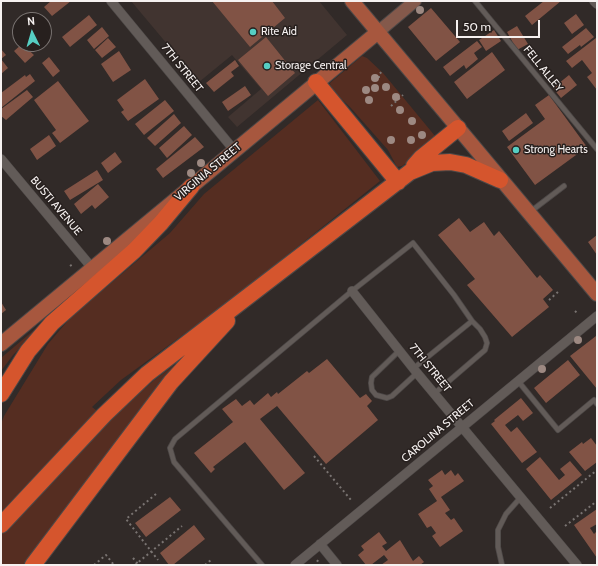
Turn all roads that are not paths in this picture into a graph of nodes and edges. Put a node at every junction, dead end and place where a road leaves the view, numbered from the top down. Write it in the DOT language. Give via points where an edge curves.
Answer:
graph roads {
  1 [pos="111,1"];
  2 [pos="352,1"];
  3 [pos="415,1"];
  4 [pos="475,1"];
  5 [pos="594,1"];
  6 [pos="597,4"];
  7 [pos="378,32"];
  8 [pos="316,82"];
  9 [pos="458,128"];
  10 [pos="597,149"];
  11 [pos="234,150"];
  12 [pos="1,159"];
  13 [pos="404,177"];
  14 [pos="500,180"];
  15 [pos="564,186"];
  16 [pos="191,187"];
  17 [pos="529,213"];
  18 [pos="93,269"];
  19 [pos="352,291"];
  20 [pos="597,294"];
  21 [pos="247,300"];
  22 [pos="597,316"];
  23 [pos="472,320"];
  24 [pos="1,344"];
  25 [pos="400,350"];
  26 [pos="416,371"];
  27 [pos="518,381"];
  28 [pos="435,392"];
  29 [pos="1,394"];
  30 [pos="597,404"];
  31 [pos="462,426"];
  32 [pos="521,497"];
  33 [pos="1,525"];
  34 [pos="320,544"];
  35 [pos="33,565"];
  36 [pos="262,565"];
  37 [pos="295,565"];
  38 [pos="337,565"];
  39 [pos="502,565"];
  40 [pos="577,565"];
  1 -- 11 [label="street, 7TH STREET"];
  2 -- 7 [label="main road"];
  3 -- 7 [label="main road, VIRGINIA STREET"];
  4 -- 10 [label="lane, FELL ALLEY"];
  5 -- 6 [label="street"];
  7 -- 8 [label="main road, VIRGINIA STREET"];
  7 -- 9 [label="main road"];
  8 -- 11 [label="main road, VIRGINIA STREET"];
  8 -- 13 [label="highway"];
  9 -- 13 [label="highway" via="421,158"];
  9 -- 14 [label="main road"];
  11 -- 16 [label="main road, VIRGINIA STREET"];
  12 -- 18 [label="street, BUSTI AVENUE"];
  13 -- 14 [label="highway" via="432,162 450,162 466,165"];
  13 -- 21 [label="highway"];
  14 -- 17 [label="main road"];
  15 -- 17 [label="lane"];
  16 -- 18 [label="main road, VIRGINIA STREET"];
  16 -- 29 [label="highway" via="121,264 52,324 28,351"];
  17 -- 20 [label="main road"];
  18 -- 24 [label="main road, VIRGINIA STREET"];
  19 -- 23 [label="lane" via="413,243"];
  19 -- 25 [label="street, 7TH STREET"];
  19 -- 36 [label="lane" via="174,440 170,448 174,462"];
  21 -- 33 [label="highway" via="148,374 104,415"];
  21 -- 35 [label="highway" via="171,382"];
  22 -- 27 [label="street, CAROLINA STREET"];
  23 -- 26 [label="lane"];
  23 -- 28 [label="lane" via="485,337 485,350"];
  25 -- 26 [label="street, 7TH STREET"];
  25 -- 26 [label="lane" via="372,377 371,383 376,395 387,398 392,396"];
  26 -- 28 [label="street, 7TH STREET"];
  27 -- 30 [label="lane" via="558,430 594,400"];
  27 -- 31 [label="street, CAROLINA STREET"];
  28 -- 31 [label="street, 7TH STREET"];
  31 -- 32 [label="street, 7TH STREET"];
  31 -- 34 [label="street, CAROLINA STREET"];
  32 -- 39 [label="lane" via="506,514 498,530"];
  32 -- 40 [label="street, 7TH STREET"];
  34 -- 37 [label="street, CAROLINA STREET"];
  34 -- 38 [label="street"];
}
